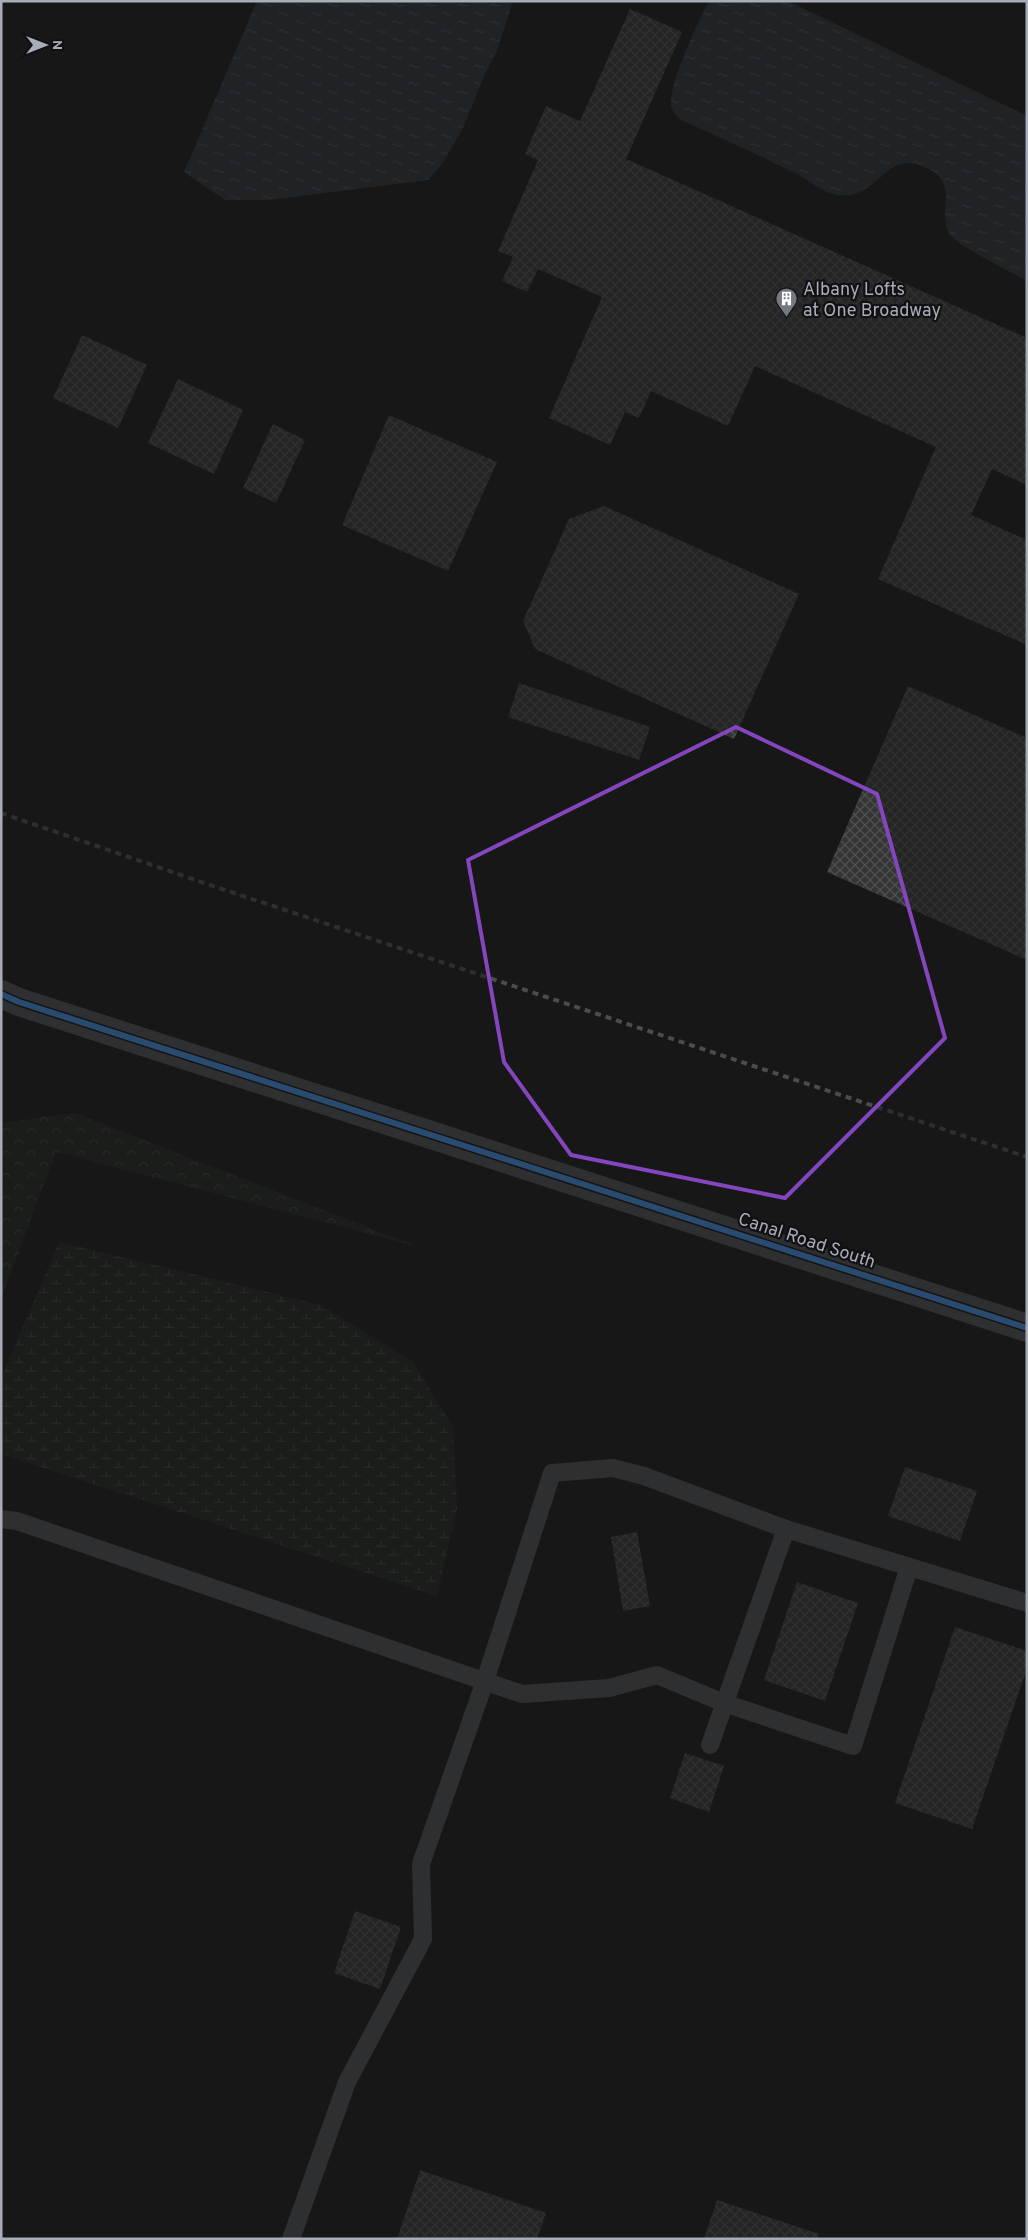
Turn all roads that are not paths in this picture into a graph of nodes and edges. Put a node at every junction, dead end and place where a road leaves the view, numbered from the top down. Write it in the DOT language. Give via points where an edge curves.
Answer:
graph roads {
  1 [pos="1,994"];
  2 [pos="1027,1328"];
  3 [pos="1,1519"];
  4 [pos="786,1529"];
  5 [pos="909,1567"];
  6 [pos="1027,1604"];
  7 [pos="485,1681"];
  8 [pos="724,1703"];
  9 [pos="710,1745"];
  10 [pos="291,2239"];
  1 -- 2 [label="street, Canal Road South" via="29,1006 577,1180"];
  3 -- 7 [label="lane" via="17,1521"];
  4 -- 5 [label="lane"];
  4 -- 7 [label="lane" via="644,1476 613,1468 552,1473"];
  4 -- 8 [label="lane"];
  5 -- 6 [label="lane"];
  5 -- 8 [label="lane" via="852,1746"];
  7 -- 8 [label="lane" via="522,1694 609,1688 657,1675"];
  7 -- 10 [label="lane" via="421,1864 423,1939 347,2082"];
  8 -- 9 [label="lane"];
}
